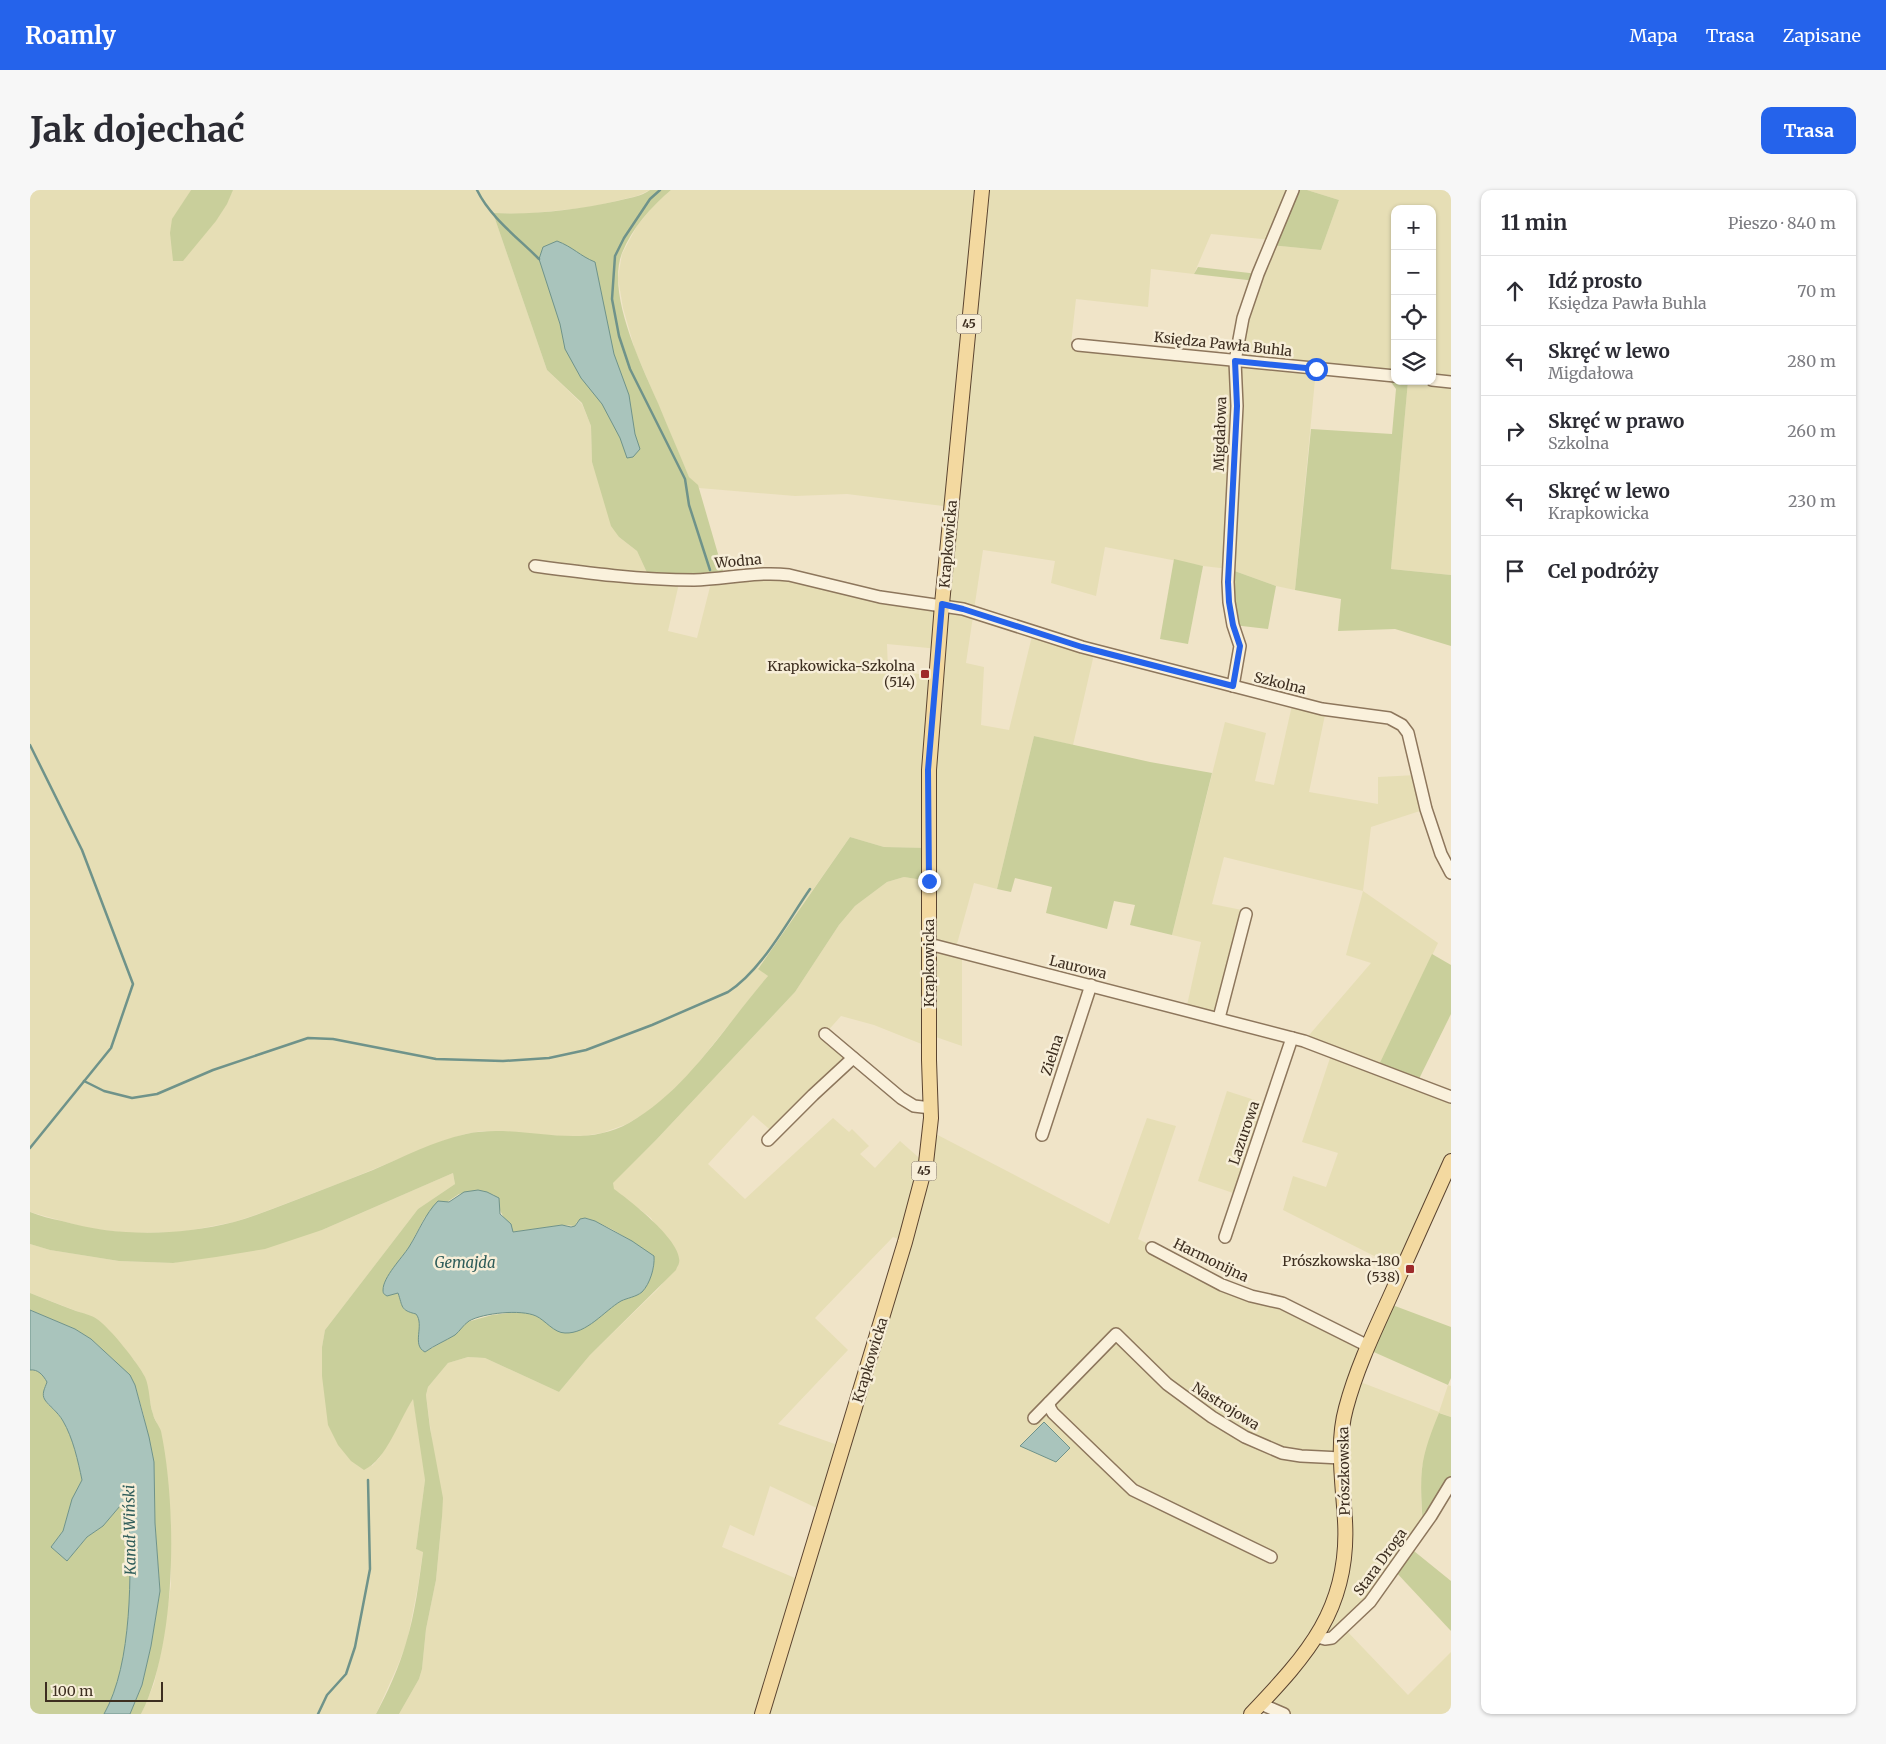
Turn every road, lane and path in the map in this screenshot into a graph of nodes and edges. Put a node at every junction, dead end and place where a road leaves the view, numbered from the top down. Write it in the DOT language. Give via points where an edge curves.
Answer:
graph roads {
  1 [pos="982,190"];
  2 [pos="1293,190"];
  3 [pos="1078,345"];
  4 [pos="1235,361"];
  5 [pos="1391,376"];
  6 [pos="1436,380"];
  7 [pos="1451,382"];
  8 [pos="535,566"];
  9 [pos="942,604"];
  10 [pos="1233,686"];
  11 [pos="1451,872"];
  12 [pos="1246,914"];
  13 [pos="929,944"];
  14 [pos="1091,985"];
  15 [pos="1219,1018"];
  16 [pos="825,1034"];
  17 [pos="1292,1038"];
  18 [pos="853,1058"];
  19 [pos="1451,1097"];
  20 [pos="931,1108"];
  21 [pos="1042,1135"];
  22 [pos="768,1140"];
  23 [pos="1451,1160"];
  24 [pos="1225,1237"];
  25 [pos="1152,1248"];
  26 [pos="1368,1346"];
  27 [pos="1049,1403"];
  28 [pos="1034,1418"];
  29 [pos="1341,1458"];
  30 [pos="1451,1483"];
  31 [pos="1271,1557"];
  32 [pos="1317,1637"];
  33 [pos="1256,1709"];
  34 [pos="762,1714"];
  35 [pos="1284,1714"];
  1 -- 9 [label="main road, Krapkowicka / 45"];
  2 -- 4 [label="street, Migdałowa" via="1243,318"];
  3 -- 4 [label="street, Księdza Pawła Buhla"];
  4 -- 5 [label="street, Księdza Pawła Buhla"];
  4 -- 10 [label="street, Migdałowa" via="1237,406 1228,582 1233,625 1240,646"];
  6 -- 7 [label="street"];
  8 -- 9 [label="street, Wodna" via="694,580 775,573 880,597"];
  9 -- 10 [label="street, Szkolna" via="1082,647"];
  9 -- 13 [label="main road, Krapkowicka / 45" via="928,770"];
  10 -- 11 [label="street, Szkolna" via="1322,709 1388,718 1402,724 1413,748 1426,809 1441,854"];
  12 -- 15 [label="street"];
  13 -- 14 [label="street, Laurowa"];
  13 -- 20 [label="main road, Krapkowicka / 45"];
  14 -- 15 [label="street, Laurowa"];
  14 -- 21 [label="street, Zielna"];
  15 -- 17 [label="street, Laurowa"];
  16 -- 18 [label="street"];
  17 -- 19 [label="street, Laurowa"];
  17 -- 24 [label="street, Lazurowa"];
  18 -- 20 [label="street" via="914,1106"];
  18 -- 22 [label="street"];
  20 -- 34 [label="main road, Krapkowicka / 45" via="926,1163 905,1242"];
  23 -- 26 [label="main road, Prószkowska"];
  25 -- 26 [label="street, Harmonijna" via="1222,1285 1282,1303"];
  26 -- 29 [label="main road, Prószkowska" via="1345,1410"];
  27 -- 28 [label="street"];
  27 -- 29 [label="street, Nastrojowa" via="1116,1334 1167,1384 1245,1437 1282,1453"];
  27 -- 31 [label="street" via="1053,1413 1133,1490"];
  29 -- 32 [label="main road, Prószkowska" via="1345,1522 1343,1565 1335,1598"];
  30 -- 32 [label="street, Stara Droga" via="1370,1602 1332,1638"];
  32 -- 33 [label="main road, Prószkowska"];
  33 -- 35 [label="street"];
}
